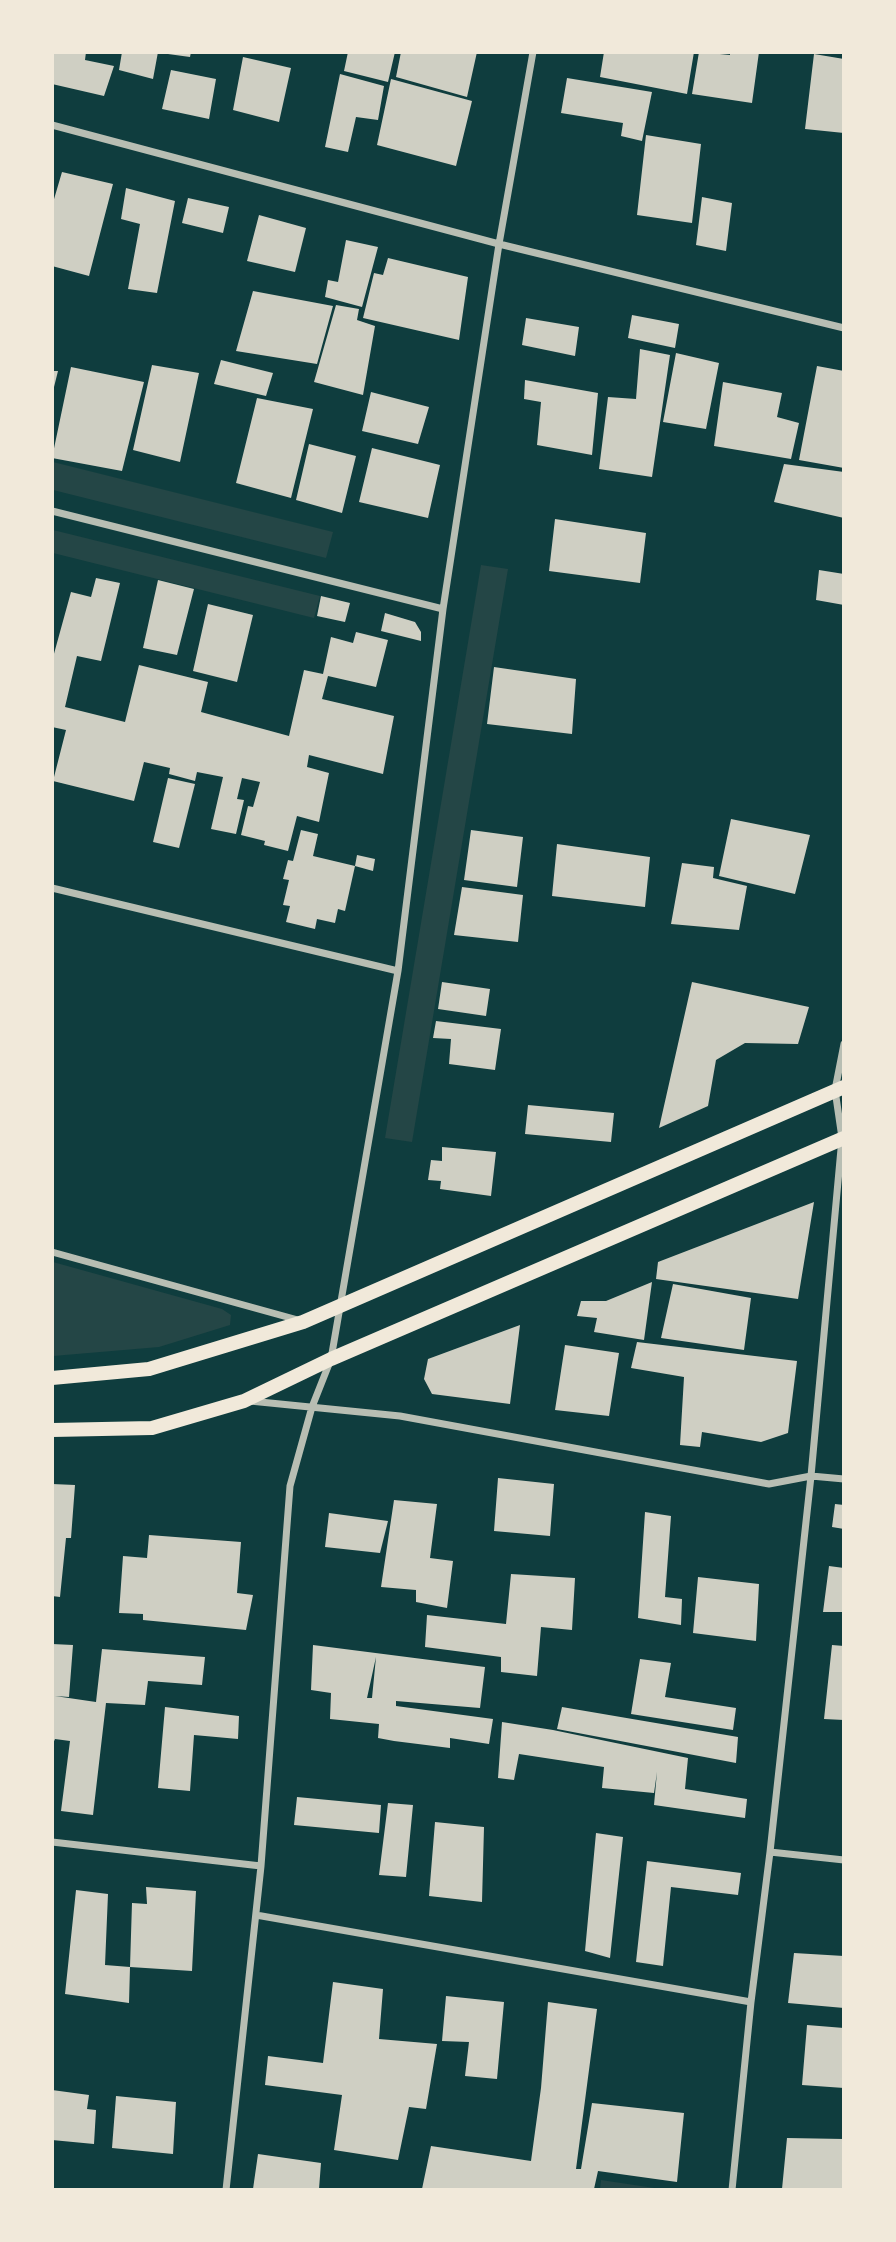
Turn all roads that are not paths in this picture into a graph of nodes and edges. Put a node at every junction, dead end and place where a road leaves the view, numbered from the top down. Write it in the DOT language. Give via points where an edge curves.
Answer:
graph roads {
  1 [pos="533,52"];
  2 [pos="52,125"];
  3 [pos="499,244"];
  4 [pos="844,328"];
  5 [pos="52,511"];
  6 [pos="443,609"];
  7 [pos="52,888"];
  8 [pos="398,971"];
  9 [pos="844,1044"];
  10 [pos="839,1088"];
  11 [pos="843,1138"];
  12 [pos="52,1252"];
  13 [pos="338,1307"];
  14 [pos="303,1322"];
  15 [pos="331,1359"];
  16 [pos="52,1378"];
  17 [pos="244,1401"];
  18 [pos="312,1407"];
  19 [pos="52,1430"];
  20 [pos="811,1476"];
  21 [pos="844,1479"];
  22 [pos="52,1842"];
  23 [pos="770,1852"];
  24 [pos="844,1860"];
  25 [pos="261,1866"];
  26 [pos="256,1915"];
  27 [pos="751,2002"];
  28 [pos="226,2189"];
  29 [pos="732,2189"];
  1 -- 3 [label="street"];
  2 -- 3 [label="street"];
  3 -- 4 [label="street"];
  3 -- 6 [label="street"];
  5 -- 6 [label="street"];
  6 -- 8 [label="street"];
  7 -- 8 [label="street"];
  8 -- 13 [label="street"];
  9 -- 10 [label="street"];
  10 -- 11 [label="street"];
  10 -- 13 [label="main road"];
  11 -- 15 [label="main road"];
  11 -- 20 [label="street"];
  12 -- 14 [label="street"];
  13 -- 14 [label="main road"];
  13 -- 15 [label="street"];
  14 -- 16 [label="main road" via="149,1369"];
  15 -- 17 [label="main road"];
  15 -- 18 [label="street"];
  17 -- 18 [label="street"];
  17 -- 19 [label="main road" via="152,1428"];
  18 -- 20 [label="street" via="400,1416 769,1484"];
  18 -- 25 [label="street" via="290,1486"];
  20 -- 21 [label="street"];
  20 -- 23 [label="street"];
  22 -- 25 [label="street"];
  23 -- 24 [label="street"];
  23 -- 27 [label="street"];
  25 -- 26 [label="street"];
  26 -- 27 [label="street"];
  26 -- 28 [label="street"];
  27 -- 29 [label="street"];
}
